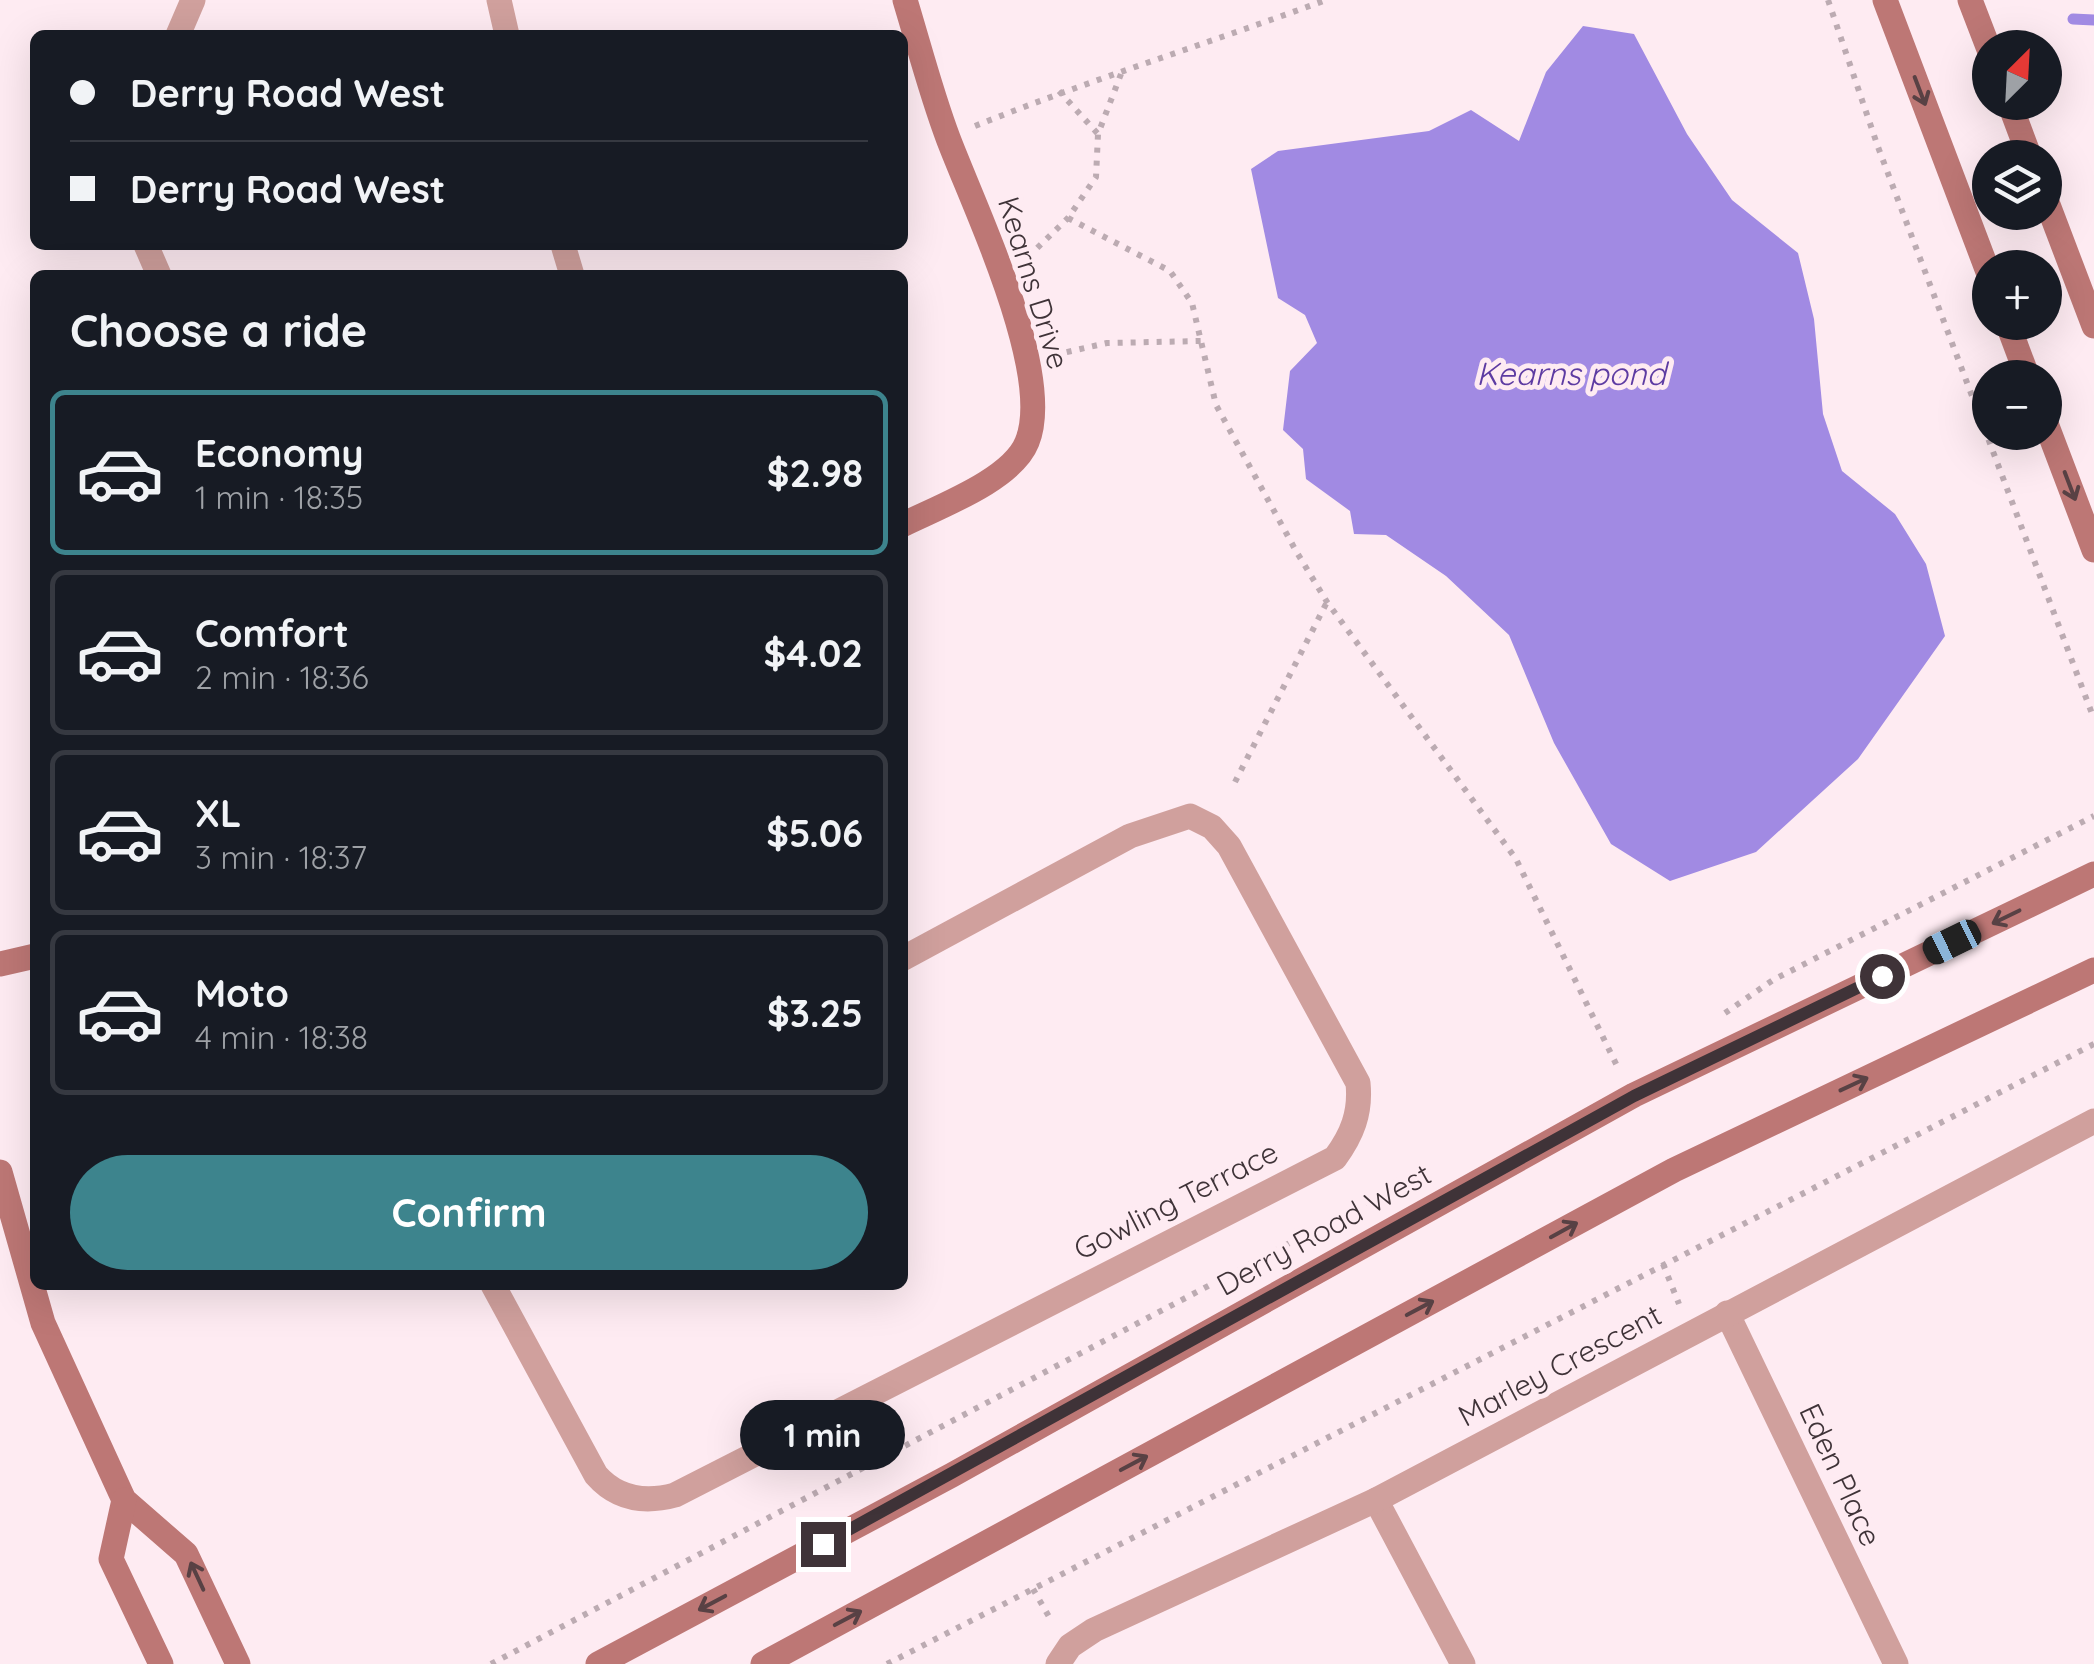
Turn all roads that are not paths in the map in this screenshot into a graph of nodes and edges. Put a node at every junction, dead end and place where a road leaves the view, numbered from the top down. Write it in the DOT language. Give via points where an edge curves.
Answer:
graph roads {
  1 [pos="193,0"];
  2 [pos="498,0"];
  3 [pos="905,0"];
  4 [pos="1885,0"];
  5 [pos="1970,0"];
  6 [pos="180,30"];
  7 [pos="506,30"];
  8 [pos="1982,30"];
  9 [pos="2058,230"];
  10 [pos="1980,250"];
  11 [pos="2094,326"];
  12 [pos="2056,450"];
  13 [pos="908,522"];
  14 [pos="2094,550"];
  15 [pos="2094,874"];
  16 [pos="908,955"];
  17 [pos="30,957"];
  18 [pos="0,964"];
  19 [pos="2094,970"];
  20 [pos="2094,1121"];
  21 [pos="0,1172"];
  22 [pos="30,1280"];
  23 [pos="33,1290"];
  24 [pos="497,1290"];
  25 [pos="1727,1313"];
  26 [pos="124,1500"];
  27 [pos="1376,1500"];
  28 [pos="161,1664"];
  29 [pos="238,1664"];
  30 [pos="598,1664"];
  31 [pos="762,1664"];
  32 [pos="1058,1664"];
  33 [pos="1464,1664"];
  34 [pos="1896,1664"];
  1 -- 6 [label="street"];
  2 -- 7 [label="street"];
  3 -- 13 [label="main road, Kearns Drive" via="1002,282 1036,406 1026,445 996,477"];
  4 -- 10 [label="main road, one-way"];
  5 -- 8 [label="main road"];
  9 -- 11 [label="main road"];
  12 -- 14 [label="main road, one-way"];
  15 -- 30 [label="main road, Derry Road West, one-way" via="1634,1096"];
  16 -- 24 [label="street, Gowling Terrace" via="1130,836 1190,816 1229,846 1358,1084 1350,1139 1335,1158 675,1495 650,1501 608,1488 596,1475"];
  17 -- 18 [label="main road"];
  31 -- 19 [label="main road, one-way" via="1674,1170"];
  20 -- 25 [label="street, Marley Crescent"];
  21 -- 22 [label="main road"];
  23 -- 26 [label="main road"];
  25 -- 27 [label="street, Marley Crescent"];
  25 -- 34 [label="street, Eden Place"];
  26 -- 28 [label="main road" via="111,1559"];
  29 -- 26 [label="main road, one-way" via="186,1554"];
  27 -- 32 [label="street, Marley Crescent" via="1094,1630"];
  27 -- 33 [label="street"];
}
